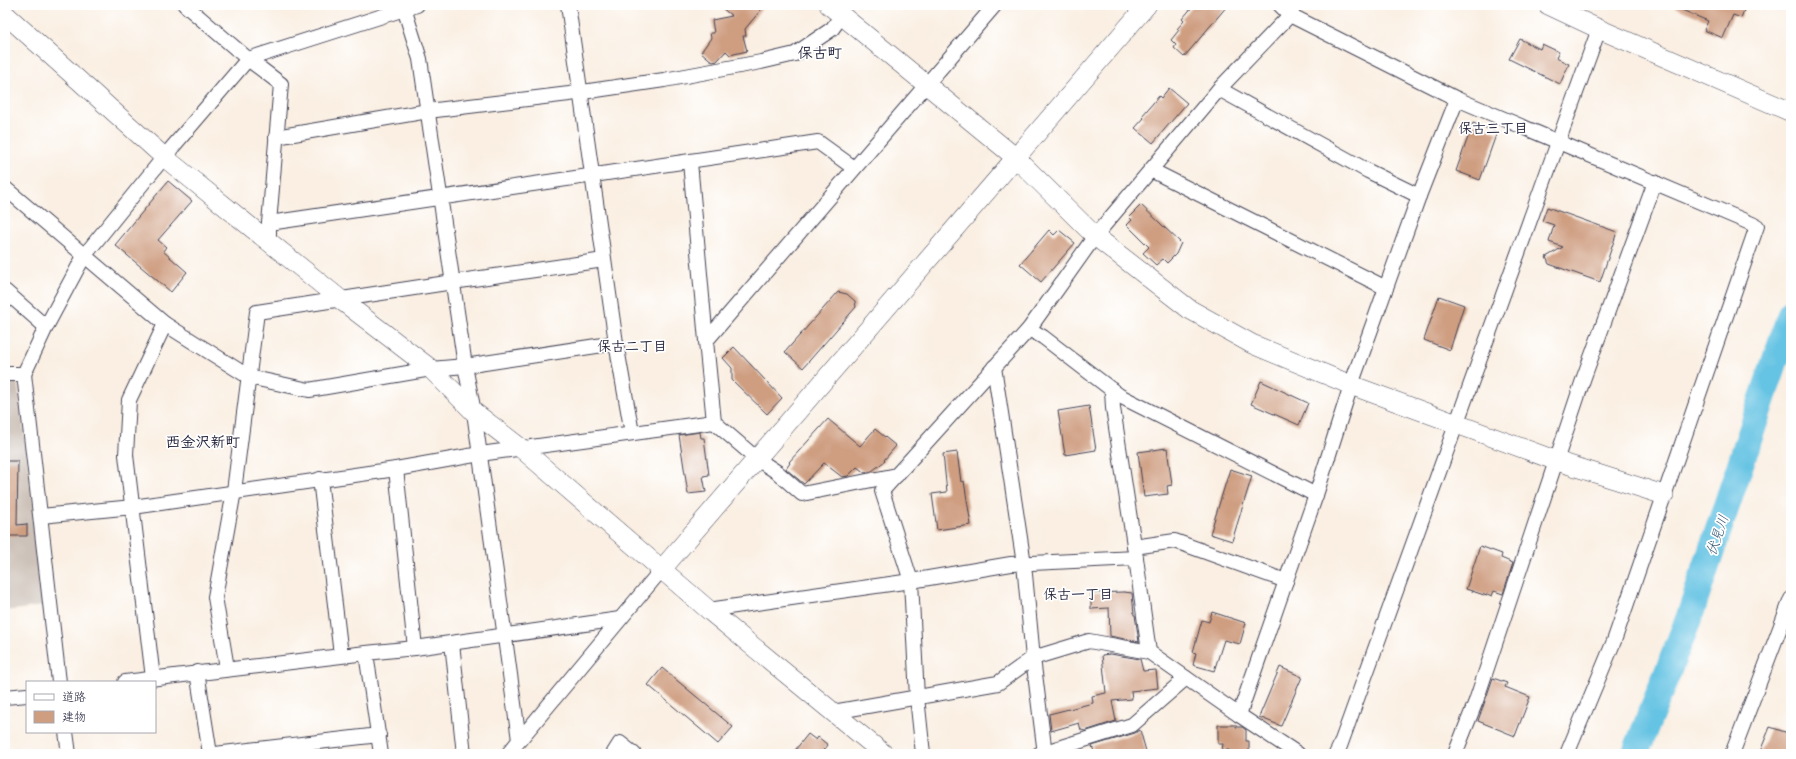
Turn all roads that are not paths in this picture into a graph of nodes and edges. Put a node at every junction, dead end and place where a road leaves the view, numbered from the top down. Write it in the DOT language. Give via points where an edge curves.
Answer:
graph roads {
  1 [pos="185,5"];
  2 [pos="568,5"];
  3 [pos="995,5"];
  4 [pos="1147,5"];
  5 [pos="1280,5"];
  6 [pos="1548,5"];
  7 [pos="408,7"];
  8 [pos="836,10"];
  9 [pos="5,14"];
  10 [pos="1290,16"];
  11 [pos="1599,30"];
  12 [pos="248,59"];
  13 [pos="926,84"];
  14 [pos="1219,89"];
  15 [pos="581,92"];
  16 [pos="1457,99"];
  17 [pos="428,111"];
  18 [pos="1791,112"];
  19 [pos="276,137"];
  20 [pos="1559,141"];
  21 [pos="164,157"];
  22 [pos="1015,157"];
  23 [pos="690,162"];
  24 [pos="854,168"];
  25 [pos="1151,170"];
  26 [pos="592,174"];
  27 [pos="1655,182"];
  28 [pos="5,188"];
  29 [pos="440,196"];
  30 [pos="1419,196"];
  31 [pos="269,231"];
  32 [pos="1095,236"];
  33 [pos="84,256"];
  34 [pos="604,260"];
  35 [pos="453,282"];
  36 [pos="1386,288"];
  37 [pos="5,291"];
  38 [pos="341,300"];
  39 [pos="165,324"];
  40 [pos="46,327"];
  41 [pos="1029,329"];
  42 [pos="706,341"];
  43 [pos="616,343"];
  44 [pos="465,366"];
  45 [pos="994,368"];
  46 [pos="430,369"];
  47 [pos="5,374"];
  48 [pos="24,374"];
  49 [pos="249,377"];
  50 [pos="1351,385"];
  51 [pos="1112,390"];
  52 [pos="474,412"];
  53 [pos="714,422"];
  54 [pos="1458,424"];
  55 [pos="632,433"];
  56 [pos="522,449"];
  57 [pos="480,454"];
  58 [pos="757,459"];
  59 [pos="1557,461"];
  60 [pos="396,469"];
  61 [pos="897,474"];
  62 [pos="320,479"];
  63 [pos="234,491"];
  64 [pos="1316,495"];
  65 [pos="1664,496"];
  66 [pos="133,506"];
  67 [pos="41,516"];
  68 [pos="1135,553"];
  69 [pos="1024,564"];
  70 [pos="662,569"];
  71 [pos="911,581"];
  72 [pos="1286,581"];
  73 [pos="1791,599"];
  74 [pos="708,610"];
  75 [pos="620,620"];
  76 [pos="505,636"];
  77 [pos="452,643"];
  78 [pos="416,648"];
  79 [pos="1149,652"];
  80 [pos="366,653"];
  81 [pos="341,655"];
  82 [pos="1033,658"];
  83 [pos="227,668"];
  84 [pos="197,672"];
  85 [pos="153,678"];
  86 [pos="1186,678"];
  87 [pos="60,681"];
  88 [pos="132,681"];
  89 [pos="26,695"];
  90 [pos="5,697"];
  91 [pos="917,697"];
  92 [pos="833,712"];
  93 [pos="1239,715"];
  94 [pos="66,733"];
  95 [pos="378,735"];
  96 [pos="519,740"];
  97 [pos="69,754"];
  98 [pos="210,754"];
  99 [pos="215,754"];
  100 [pos="381,754"];
  101 [pos="464,754"];
  102 [pos="508,754"];
  103 [pos="613,754"];
  104 [pos="634,754"];
  105 [pos="884,754"];
  106 [pos="924,754"];
  107 [pos="1043,754"];
  108 [pos="1298,754"];
  109 [pos="1336,754"];
  110 [pos="1455,754"];
  111 [pos="1567,754"];
  112 [pos="1732,754"];
  1 -- 12 [label="street"];
  2 -- 15 [label="street"];
  3 -- 13 [label="street"];
  4 -- 22 [label="street"];
  5 -- 10 [label="street"];
  6 -- 11 [label="street"];
  7 -- 12 [label="street"];
  7 -- 17 [label="street" via="420,58"];
  8 -- 13 [label="street"];
  8 -- 15 [label="street" via="832,29 795,54 664,80"];
  9 -- 21 [label="street"];
  10 -- 14 [label="street"];
  10 -- 16 [label="street"];
  11 -- 18 [label="street"];
  11 -- 20 [label="street"];
  12 -- 19 [label="street" via="281,84"];
  12 -- 21 [label="street"];
  13 -- 22 [label="street"];
  13 -- 24 [label="street"];
  14 -- 25 [label="street"];
  14 -- 30 [label="street" via="1368,171"];
  15 -- 17 [label="street"];
  15 -- 26 [label="street"];
  16 -- 20 [label="street"];
  16 -- 30 [label="street"];
  17 -- 19 [label="street"];
  17 -- 29 [label="street"];
  19 -- 31 [label="street"];
  20 -- 27 [label="street"];
  20 -- 54 [label="street"];
  21 -- 31 [label="street"];
  21 -- 33 [label="street"];
  22 -- 32 [label="street"];
  22 -- 58 [label="street"];
  23 -- 24 [label="street" via="818,142"];
  23 -- 26 [label="street"];
  23 -- 42 [label="street"];
  24 -- 42 [label="street"];
  25 -- 32 [label="street"];
  25 -- 36 [label="street"];
  26 -- 29 [label="street"];
  26 -- 34 [label="street"];
  27 -- 59 [label="street" via="1584,377"];
  27 -- 65 [label="street" via="1757,226"];
  28 -- 33 [label="street"];
  29 -- 31 [label="street"];
  29 -- 35 [label="street"];
  30 -- 36 [label="street"];
  31 -- 38 [label="street"];
  32 -- 41 [label="street"];
  32 -- 50 [label="street" via="1189,309 1252,344"];
  33 -- 39 [label="street"];
  33 -- 40 [label="street"];
  34 -- 35 [label="street"];
  34 -- 43 [label="street"];
  35 -- 38 [label="street"];
  35 -- 44 [label="street"];
  36 -- 50 [label="street"];
  37 -- 40 [label="street"];
  38 -- 46 [label="street"];
  38 -- 49 [label="street" via="257,312"];
  39 -- 49 [label="street"];
  39 -- 66 [label="street" via="128,400 126,455"];
  40 -- 48 [label="street"];
  41 -- 45 [label="street"];
  41 -- 51 [label="street"];
  42 -- 53 [label="street"];
  43 -- 44 [label="street"];
  43 -- 55 [label="street"];
  44 -- 46 [label="street"];
  44 -- 52 [label="street"];
  45 -- 61 [label="street"];
  45 -- 69 [label="street"];
  46 -- 49 [label="street" via="308,390"];
  46 -- 52 [label="street"];
  47 -- 48 [label="street"];
  48 -- 67 [label="street"];
  49 -- 63 [label="street"];
  50 -- 54 [label="street"];
  50 -- 64 [label="street"];
  51 -- 64 [label="street"];
  51 -- 68 [label="street"];
  52 -- 56 [label="street"];
  52 -- 57 [label="street"];
  53 -- 55 [label="street"];
  53 -- 58 [label="street"];
  54 -- 59 [label="street"];
  54 -- 109 [label="street"];
  55 -- 56 [label="street"];
  56 -- 57 [label="street"];
  56 -- 70 [label="street"];
  57 -- 60 [label="street"];
  57 -- 76 [label="street"];
  58 -- 61 [label="street" via="777,472 802,494"];
  58 -- 70 [label="street"];
  59 -- 65 [label="street"];
  59 -- 110 [label="street" via="1476,701"];
  60 -- 62 [label="street"];
  60 -- 78 [label="street"];
  61 -- 71 [label="street" via="882,491"];
  62 -- 63 [label="street"];
  62 -- 81 [label="street"];
  63 -- 66 [label="street"];
  63 -- 83 [label="street" via="215,597"];
  64 -- 72 [label="street"];
  65 -- 111 [label="street" via="1614,641"];
  66 -- 67 [label="street"];
  66 -- 85 [label="street"];
  67 -- 87 [label="street"];
  68 -- 69 [label="street"];
  68 -- 72 [label="street" via="1175,541"];
  68 -- 79 [label="street"];
  69 -- 71 [label="street"];
  69 -- 82 [label="street"];
  70 -- 74 [label="street"];
  70 -- 75 [label="street"];
  71 -- 74 [label="street"];
  71 -- 91 [label="street"];
  72 -- 93 [label="street"];
  73 -- 112 [label="street"];
  74 -- 92 [label="street"];
  75 -- 76 [label="street"];
  75 -- 96 [label="street"];
  76 -- 77 [label="street"];
  76 -- 96 [label="street"];
  77 -- 78 [label="street"];
  77 -- 101 [label="street"];
  78 -- 80 [label="street"];
  79 -- 82 [label="street" via="1089,641"];
  79 -- 86 [label="street"];
  80 -- 81 [label="street"];
  80 -- 95 [label="street"];
  81 -- 83 [label="street"];
  82 -- 91 [label="street" via="998,683"];
  82 -- 107 [label="street"];
  83 -- 84 [label="street"];
  84 -- 85 [label="street"];
  84 -- 98 [label="street"];
  85 -- 88 [label="street"];
  86 -- 93 [label="street"];
  86 -- 107 [label="street" via="1132,725"];
  89 -- 90 [label="street"];
  91 -- 92 [label="street"];
  91 -- 106 [label="street"];
  92 -- 105 [label="street"];
  93 -- 108 [label="street"];
  94 -- 97 [label="street"];
  95 -- 99 [label="street"];
  95 -- 100 [label="street"];
  96 -- 102 [label="street"];
  103 -- 104 [label="street" via="620,743"];
}
